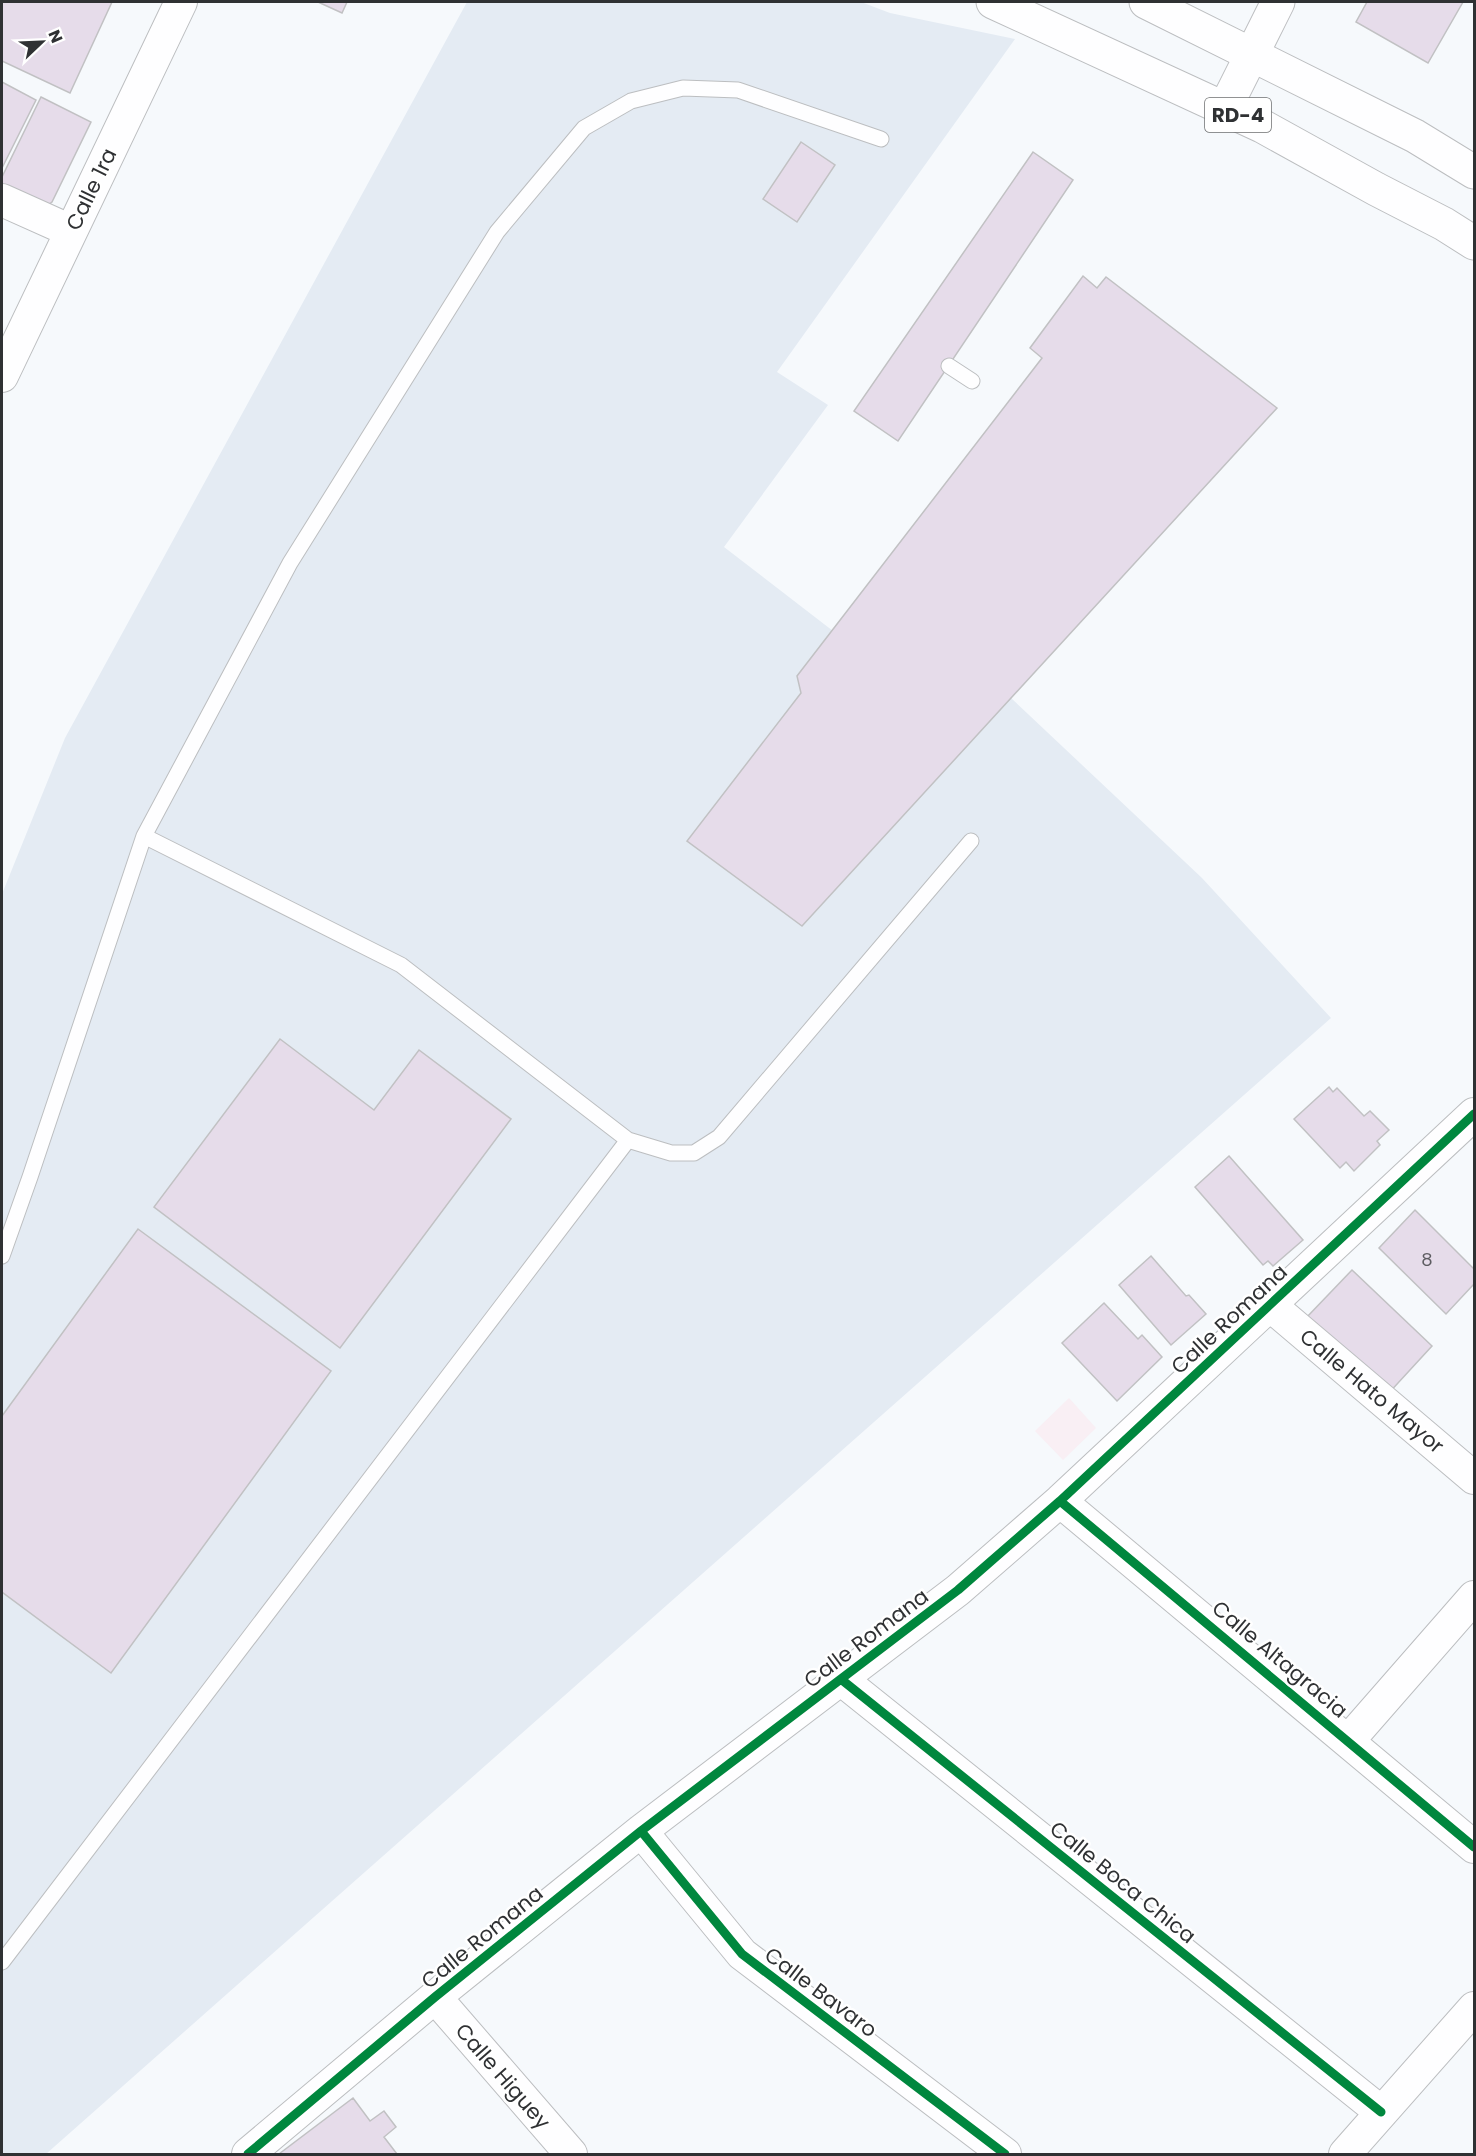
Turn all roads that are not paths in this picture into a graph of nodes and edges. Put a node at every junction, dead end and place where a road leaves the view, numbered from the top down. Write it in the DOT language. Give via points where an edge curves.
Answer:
graph roads {
  1 [pos="181,2"];
  2 [pos="993,2"];
  3 [pos="1146,2"];
  4 [pos="1278,2"];
  5 [pos="1251,53"];
  6 [pos="1225,108"];
  7 [pos="881,140"];
  8 [pos="1474,172"];
  9 [pos="2,200"];
  10 [pos="71,231"];
  11 [pos="1474,243"];
  12 [pos="949,366"];
  13 [pos="2,376"];
  14 [pos="972,381"];
  15 [pos="144,836"];
  16 [pos="971,841"];
  17 [pos="1472,1121"];
  18 [pos="628,1140"];
  19 [pos="2,1256"];
  20 [pos="1270,1305"];
  21 [pos="1474,1478"];
  22 [pos="1060,1501"];
  23 [pos="1474,1597"];
  24 [pos="842,1680"];
  25 [pos="1349,1740"];
  26 [pos="641,1831"];
  27 [pos="1474,1847"];
  28 [pos="2,1962"];
  29 [pos="435,1997"];
  30 [pos="1474,2008"];
  31 [pos="1381,2112"];
  32 [pos="248,2154"];
  33 [pos="571,2154"];
  34 [pos="1005,2154"];
  35 [pos="1345,2154"];
  1 -- 10 [label="street, Calle 1ra"];
  2 -- 6 [label="main road, RD-4"];
  3 -- 5 [label="main road, RD-4"];
  4 -- 5 [label="main road"];
  5 -- 6 [label="main road"];
  5 -- 8 [label="main road, RD-4" via="1415,136"];
  6 -- 11 [label="main road, RD-4"];
  7 -- 15 [label="lane" via="738,90 683,88 631,101 584,128 497,232 297,553"];
  9 -- 10 [label="street"];
  10 -- 13 [label="street, Calle 1ra"];
  12 -- 14 [label="lane"];
  15 -- 18 [label="lane" via="401,964"];
  15 -- 19 [label="lane"];
  16 -- 18 [label="lane" via="719,1137 694,1153 671,1153"];
  17 -- 20 [label="street, Calle Romana"];
  18 -- 28 [label="lane"];
  20 -- 21 [label="street, Calle Hato Mayor"];
  20 -- 22 [label="street, Calle Romana"];
  22 -- 24 [label="street, Calle Romana" via="958,1590"];
  22 -- 25 [label="street, Calle Altagracia"];
  23 -- 25 [label="street"];
  24 -- 26 [label="street, Calle Romana"];
  24 -- 31 [label="street, Calle Boca Chica"];
  25 -- 27 [label="street, Calle Altagracia"];
  26 -- 29 [label="street, Calle Romana"];
  26 -- 34 [label="street, Calle Bavaro" via="742,1954"];
  29 -- 32 [label="street, Calle Romana"];
  29 -- 33 [label="street, Calle Higuey"];
  30 -- 31 [label="street"];
  31 -- 35 [label="street"];
}
